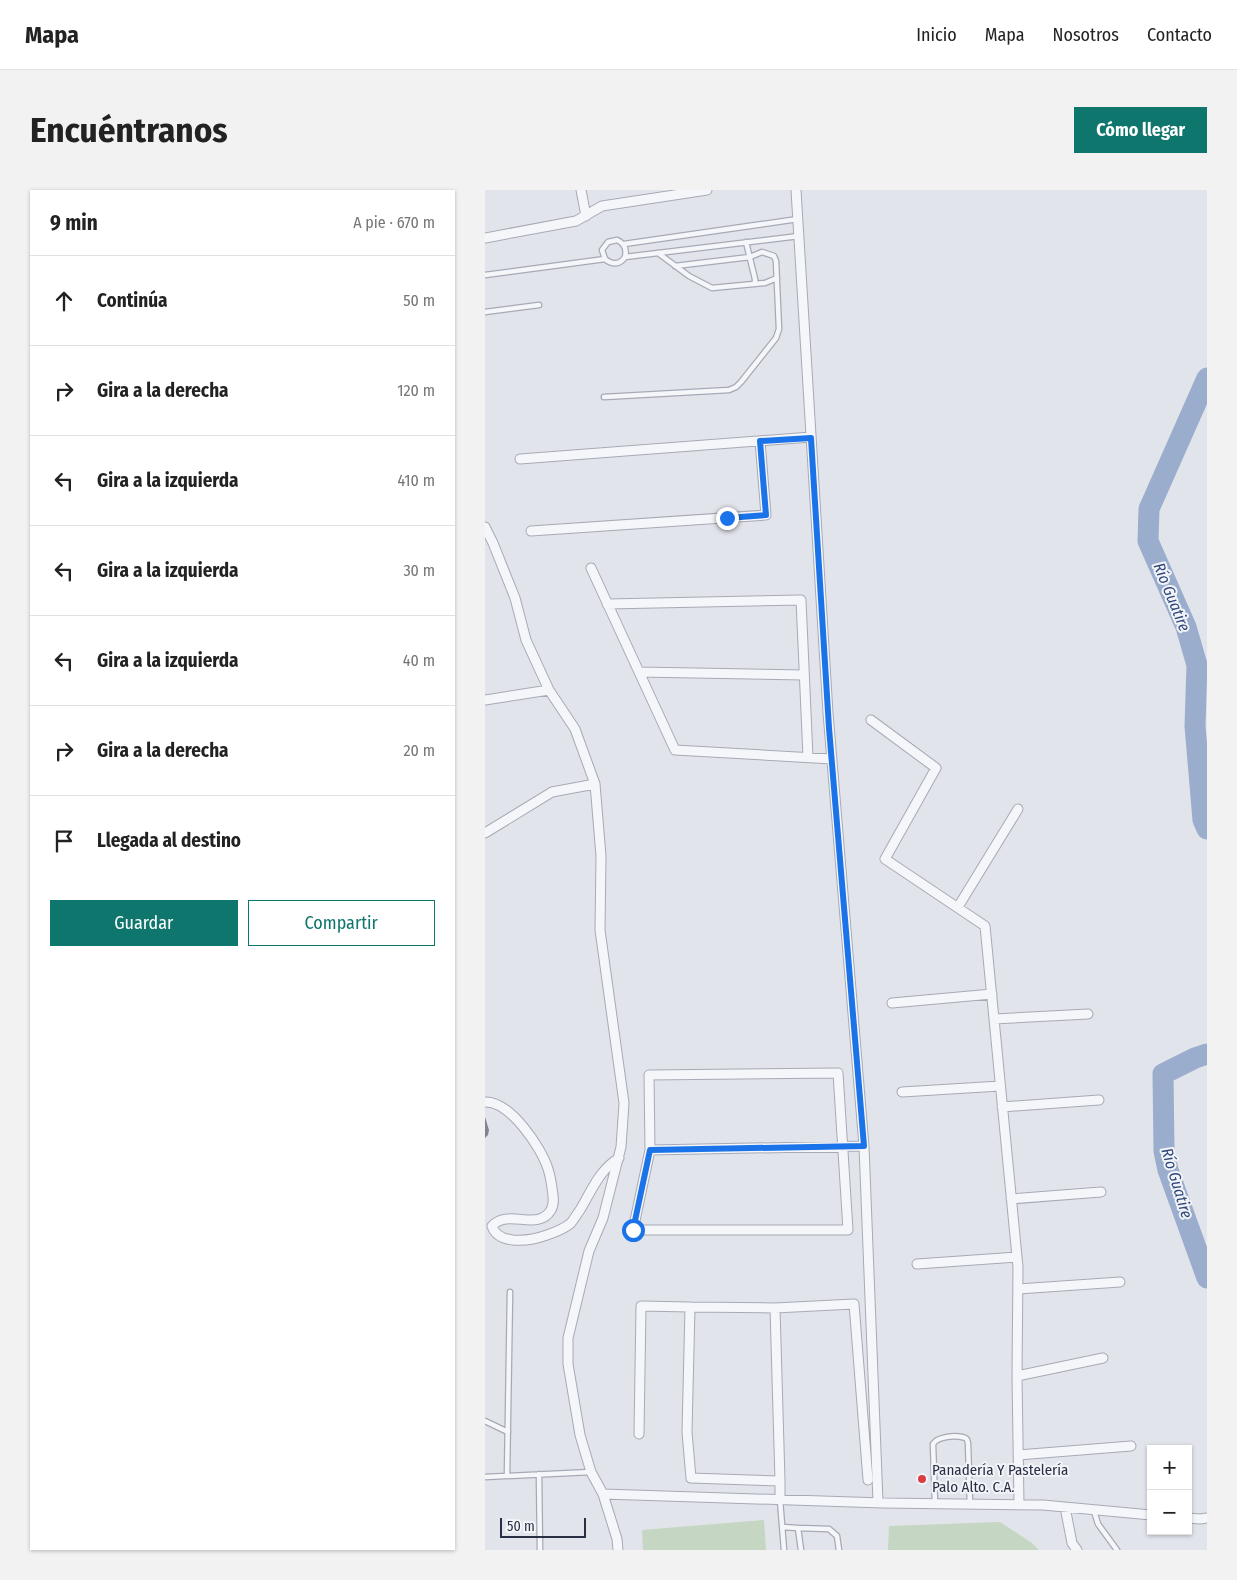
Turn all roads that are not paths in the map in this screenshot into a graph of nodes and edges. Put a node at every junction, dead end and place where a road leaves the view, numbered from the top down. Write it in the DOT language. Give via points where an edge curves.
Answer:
graph roads {
  1 [pos="581,190"];
  2 [pos="707,190"];
  3 [pos="796,190"];
  4 [pos="586,216"];
  5 [pos="798,219"];
  6 [pos="799,236"];
  7 [pos="485,238"];
  8 [pos="746,242"];
  9 [pos="624,244"];
  10 [pos="658,253"];
  11 [pos="625,256"];
  12 [pos="749,256"];
  13 [pos="605,259"];
  14 [pos="675,266"];
  15 [pos="485,275"];
  16 [pos="777,278"];
  17 [pos="755,284"];
  18 [pos="539,305"];
  19 [pos="485,312"];
  20 [pos="604,397"];
  21 [pos="811,438"];
  22 [pos="760,441"];
  23 [pos="520,460"];
  24 [pos="485,527"];
  25 [pos="531,531"];
  26 [pos="591,568"];
  27 [pos="607,604"];
  28 [pos="639,672"];
  29 [pos="804,675"];
  30 [pos="549,690"];
  31 [pos="485,700"];
  32 [pos="871,720"];
  33 [pos="808,758"];
  34 [pos="832,759"];
  35 [pos="595,784"];
  36 [pos="1019,809"];
  37 [pos="485,833"];
  38 [pos="958,907"];
  39 [pos="991,994"];
  40 [pos="892,1003"];
  41 [pos="1087,1014"];
  42 [pos="994,1019"];
  43 [pos="1000,1086"];
  44 [pos="902,1092"];
  45 [pos="1099,1100"];
  46 [pos="485,1102"];
  47 [pos="1002,1107"];
  48 [pos="864,1146"];
  49 [pos="842,1147"];
  50 [pos="650,1150"];
  51 [pos="619,1158"];
  52 [pos="1101,1192"];
  53 [pos="1011,1199"];
  54 [pos="1017,1257"];
  55 [pos="917,1264"];
  56 [pos="1120,1282"];
  57 [pos="1018,1289"];
  58 [pos="510,1292"];
  59 [pos="690,1306"];
  60 [pos="775,1308"];
  61 [pos="1103,1358"];
  62 [pos="1017,1376"];
  63 [pos="485,1421"];
  64 [pos="508,1432"];
  65 [pos="639,1434"];
  66 [pos="1131,1446"];
  67 [pos="1018,1455"];
  68 [pos="591,1472"];
  69 [pos="539,1474"];
  70 [pos="507,1476"];
  71 [pos="485,1477"];
  72 [pos="780,1480"];
  73 [pos="867,1480"];
  74 [pos="603,1494"];
  75 [pos="780,1500"];
  76 [pos="878,1502"];
  77 [pos="935,1504"];
  78 [pos="970,1504"];
  79 [pos="1019,1505"];
  80 [pos="1065,1507"];
  81 [pos="1094,1510"];
  82 [pos="1147,1515"];
  83 [pos="1192,1518"];
  84 [pos="1207,1518"];
  85 [pos="782,1528"];
  86 [pos="798,1528"];
  87 [pos="540,1550"];
  88 [pos="618,1550"];
  89 [pos="784,1550"];
  90 [pos="801,1550"];
  91 [pos="839,1550"];
  92 [pos="1077,1550"];
  93 [pos="1117,1550"];
  1 -- 4 [label="street"];
  2 -- 4 [label="street" via="602,206"];
  3 -- 5 [label="street"];
  4 -- 7 [label="street" via="566,224"];
  5 -- 6 [label="street"];
  5 -- 9 [label="lane"];
  6 -- 8 [label="lane"];
  6 -- 21 [label="street"];
  8 -- 10 [label="lane"];
  8 -- 12 [label="lane"];
  9 -- 11 [label="lane"];
  9 -- 13 [label="lane" via="617,240 608,242 602,250"];
  10 -- 11 [label="lane"];
  10 -- 14 [label="lane"];
  11 -- 13 [label="lane" via="623,261 613,264"];
  12 -- 14 [label="lane"];
  12 -- 16 [label="lane" via="762,252 774,256"];
  12 -- 17 [label="lane"];
  13 -- 15 [label="lane"];
  14 -- 17 [label="lane" via="712,288"];
  16 -- 17 [label="lane"];
  16 -- 20 [label="lane" via="778,333 736,387"];
  18 -- 19 [label="lane"];
  21 -- 22 [label="street"];
  21 -- 34 [label="street"];
  22 -- 23 [label="street"];
  22 -- 25 [label="street" via="766,515"];
  24 -- 30 [label="street" via="515,598 525,640"];
  26 -- 27 [label="street"];
  27 -- 28 [label="street"];
  27 -- 29 [label="street" via="801,600"];
  28 -- 29 [label="street"];
  28 -- 33 [label="street" via="675,750"];
  29 -- 33 [label="street"];
  30 -- 31 [label="street"];
  30 -- 35 [label="street" via="575,730"];
  32 -- 38 [label="street" via="936,768 885,859"];
  33 -- 34 [label="street"];
  34 -- 48 [label="street"];
  35 -- 37 [label="street" via="552,792"];
  35 -- 51 [label="street" via="601,856 600,930 624,1103"];
  36 -- 38 [label="street"];
  38 -- 39 [label="street" via="985,926"];
  39 -- 40 [label="street"];
  39 -- 42 [label="street"];
  41 -- 42 [label="street"];
  42 -- 43 [label="street"];
  43 -- 44 [label="street"];
  43 -- 47 [label="street"];
  45 -- 47 [label="street"];
  46 -- 51 [label="street" via="501,1106 525,1130 549,1169 553,1198 551,1210 540,1218 528,1221 502,1218 496,1221 493,1230 500,1236 528,1240 559,1232 571,1222 610,1163"];
  47 -- 53 [label="street"];
  48 -- 49 [label="street"];
  48 -- 76 [label="street"];
  49 -- 50 [label="street"];
  49 -- 50 [label="street" via="838,1073 649,1075"];
  49 -- 50 [label="street" via="848,1230 633,1230"];
  51 -- 68 [label="street" via="603,1218 589,1250 568,1338 568,1364 580,1435"];
  52 -- 53 [label="street"];
  53 -- 54 [label="street"];
  54 -- 55 [label="street"];
  54 -- 57 [label="street"];
  56 -- 57 [label="street"];
  57 -- 62 [label="street"];
  58 -- 64 [label="lane"];
  59 -- 60 [label="street"];
  59 -- 65 [label="street" via="641,1306"];
  59 -- 72 [label="street" via="687,1432 691,1478"];
  60 -- 72 [label="street"];
  60 -- 73 [label="street" via="854,1304"];
  61 -- 62 [label="street"];
  62 -- 67 [label="street"];
  63 -- 64 [label="lane"];
  64 -- 70 [label="lane"];
  66 -- 67 [label="street"];
  67 -- 79 [label="street"];
  68 -- 69 [label="lane"];
  68 -- 74 [label="street"];
  69 -- 70 [label="lane"];
  69 -- 87 [label="lane"];
  70 -- 71 [label="lane"];
  72 -- 75 [label="street"];
  74 -- 75 [label="street"];
  74 -- 88 [label="street"];
  75 -- 76 [label="street"];
  75 -- 85 [label="lane"];
  76 -- 77 [label="street"];
  77 -- 78 [label="street"];
  77 -- 78 [label="lane" via="933,1444 941,1438 963,1437 968,1443"];
  78 -- 79 [label="street"];
  79 -- 80 [label="street"];
  80 -- 81 [label="street"];
  80 -- 92 [label="street" via="1072,1543"];
  81 -- 82 [label="street"];
  81 -- 93 [label="lane" via="1098,1524"];
  83 -- 84 [label="street"];
  85 -- 86 [label="lane"];
  85 -- 89 [label="lane"];
  86 -- 90 [label="lane"];
  86 -- 91 [label="lane" via="829,1529 837,1536"];
}
